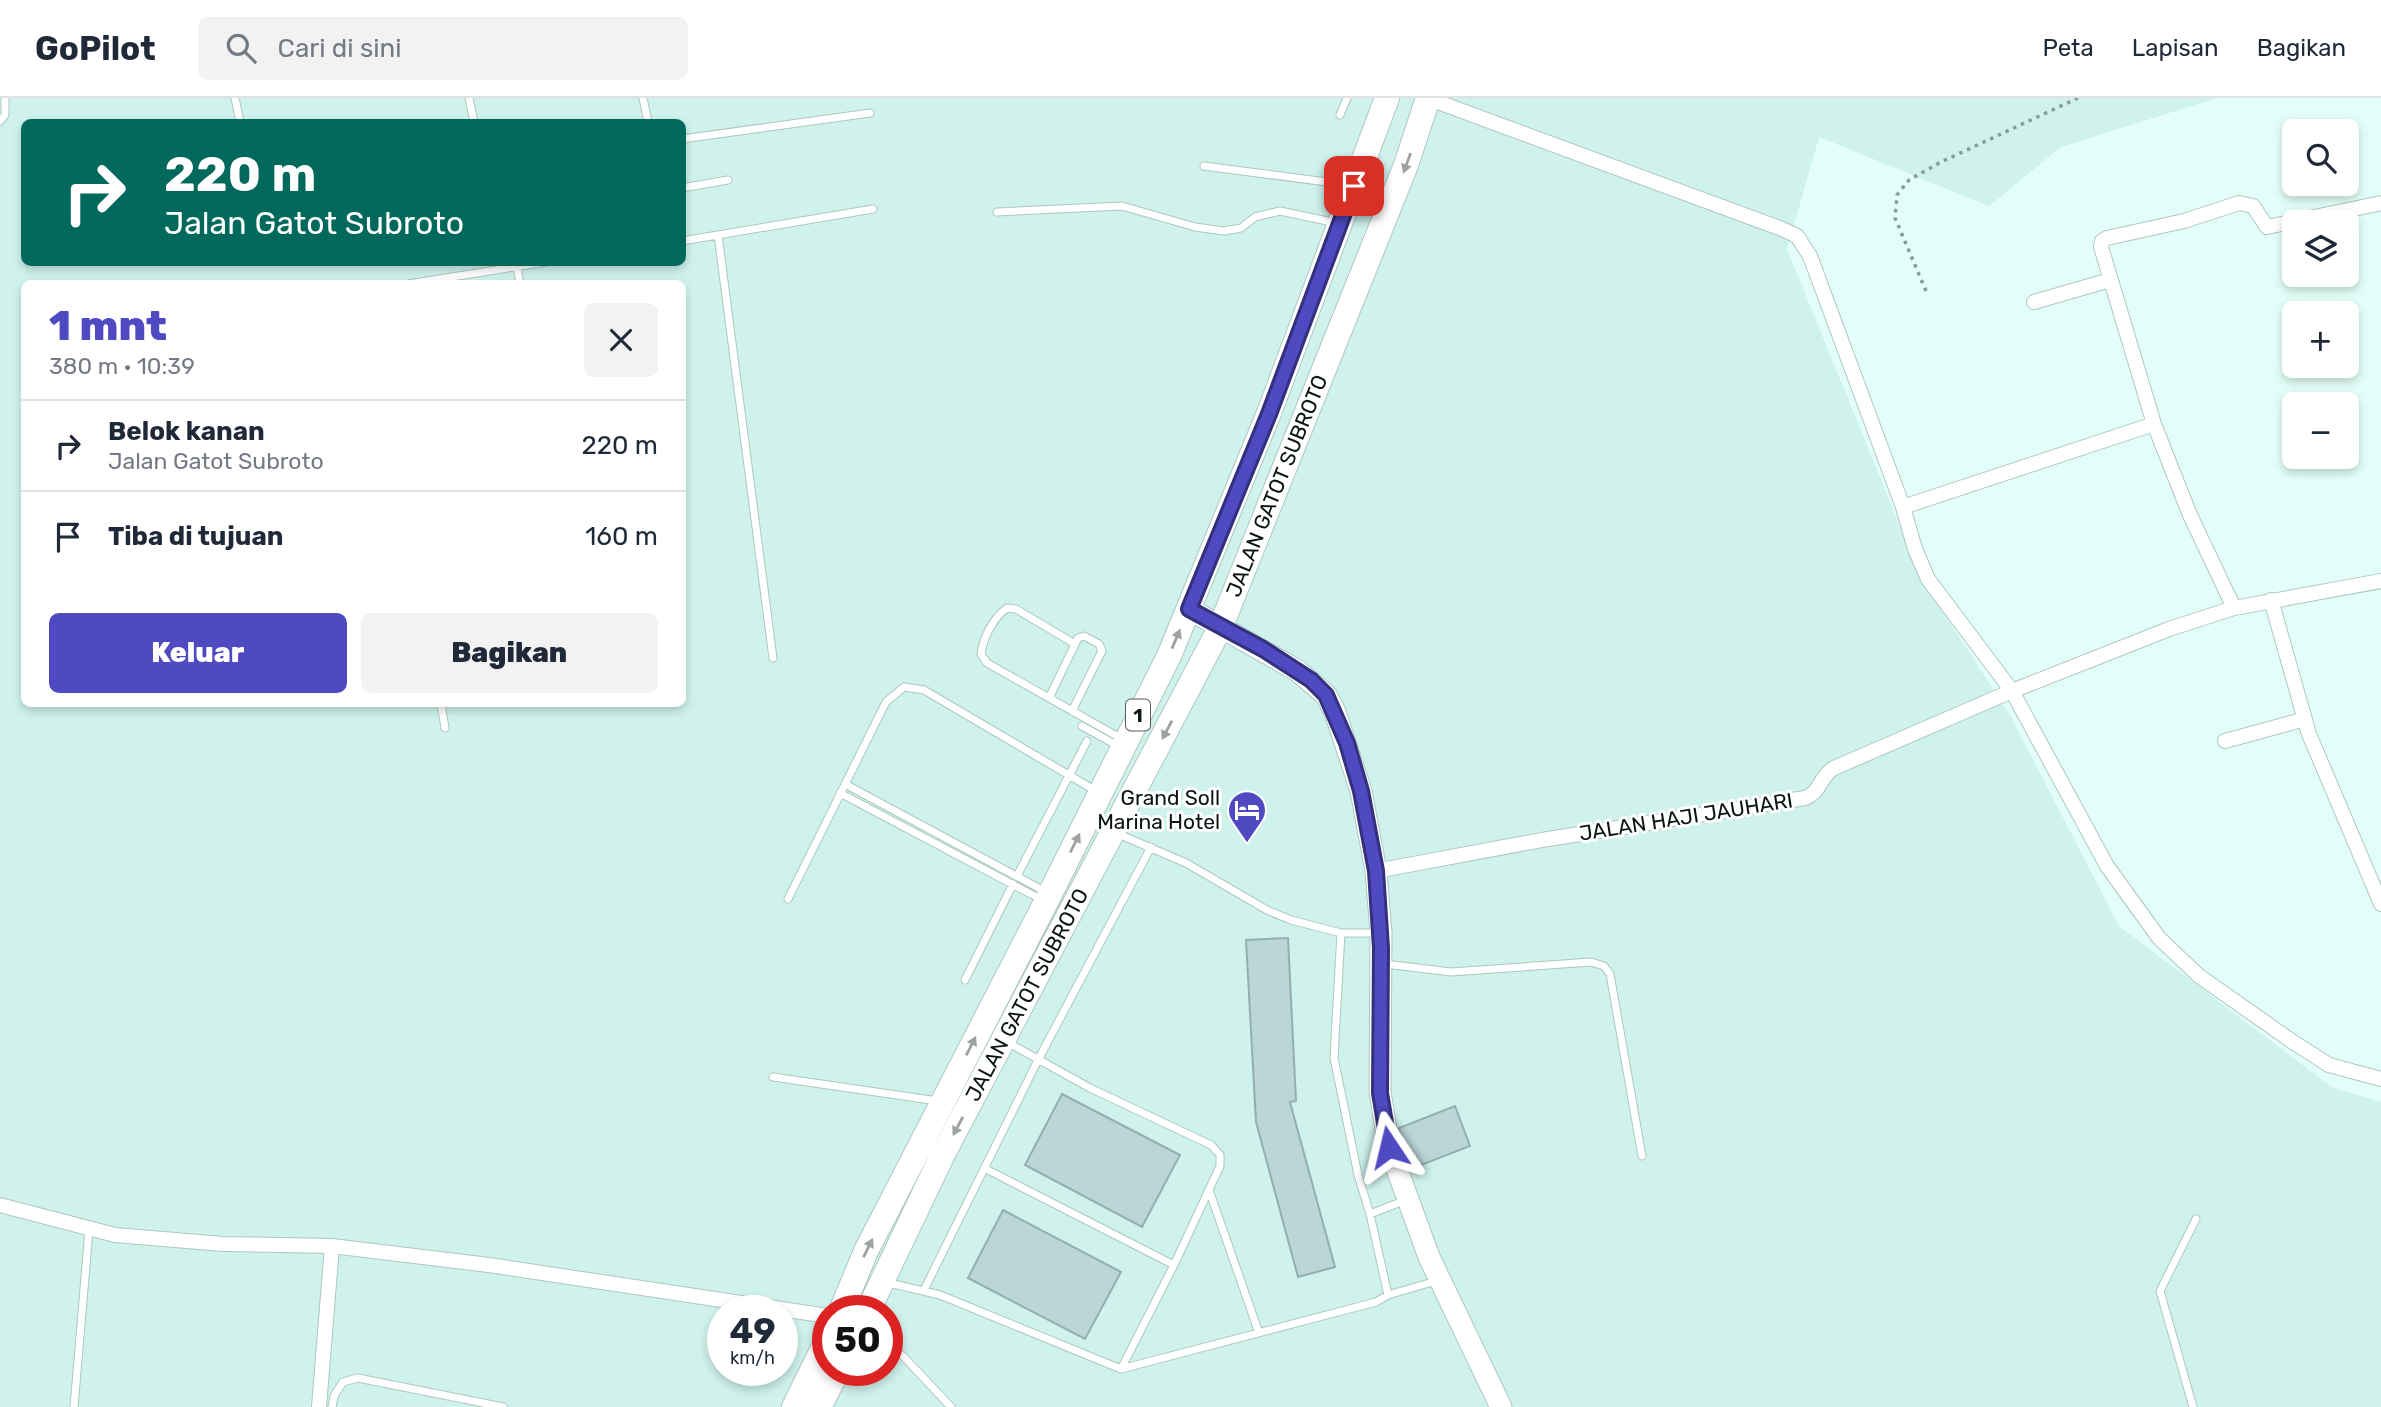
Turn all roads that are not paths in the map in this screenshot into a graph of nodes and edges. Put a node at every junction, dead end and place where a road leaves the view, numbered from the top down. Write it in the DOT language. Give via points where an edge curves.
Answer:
graph roads {
  1 [pos="5,98"];
  2 [pos="235,98"];
  3 [pos="469,98"];
  4 [pos="643,98"];
  5 [pos="1347,98"];
  6 [pos="1387,98"];
  7 [pos="1428,98"];
  8 [pos="870,113"];
  9 [pos="1340,115"];
  10 [pos="239,119"];
  11 [pos="473,119"];
  12 [pos="647,119"];
  13 [pos="0,121"];
  14 [pos="686,138"];
  15 [pos="1204,166"];
  16 [pos="728,180"];
  17 [pos="1354,186"];
  18 [pos="686,187"];
  19 [pos="2381,203"];
  20 [pos="873,209"];
  21 [pos="997,212"];
  22 [pos="1339,224"];
  23 [pos="718,235"];
  24 [pos="686,240"];
  25 [pos="505,266"];
  26 [pos="523,266"];
  27 [pos="517,267"];
  28 [pos="430,280"];
  29 [pos="519,280"];
  30 [pos="2110,280"];
  31 [pos="2034,302"];
  32 [pos="2154,424"];
  33 [pos="1903,507"];
  34 [pos="2381,581"];
  35 [pos="2271,600"];
  36 [pos="2234,608"];
  37 [pos="1189,609"];
  38 [pos="1221,626"];
  39 [pos="1075,643"];
  40 [pos="773,658"];
  41 [pos="2012,691"];
  42 [pos="1049,698"];
  43 [pos="442,707"];
  44 [pos="1072,711"];
  45 [pos="2305,719"];
  46 [pos="1082,726"];
  47 [pos="445,728"];
  48 [pos="1087,741"];
  49 [pos="2225,741"];
  50 [pos="1124,744"];
  51 [pos="1069,775"];
  52 [pos="845,784"];
  53 [pos="840,793"];
  54 [pos="1100,793"];
  55 [pos="1112,832"];
  56 [pos="1151,847"];
  57 [pos="1376,871"];
  58 [pos="1015,880"];
  59 [pos="2378,889"];
  60 [pos="1048,898"];
  61 [pos="788,899"];
  62 [pos="2381,904"];
  63 [pos="1341,933"];
  64 [pos="1381,933"];
  65 [pos="1381,964"];
  66 [pos="965,980"];
  67 [pos="1003,1040"];
  68 [pos="1038,1060"];
  69 [pos="773,1077"];
  70 [pos="2381,1079"];
  71 [pos="942,1102"];
  72 [pos="1642,1156"];
  73 [pos="984,1168"];
  74 [pos="1209,1189"];
  75 [pos="1408,1199"];
  76 [pos="0,1205"];
  77 [pos="1370,1214"];
  78 [pos="2196,1219"];
  79 [pos="89,1230"];
  80 [pos="332,1247"];
  81 [pos="1174,1265"];
  82 [pos="1440,1280"];
  83 [pos="881,1281"];
  84 [pos="924,1290"];
  85 [pos="848,1295"];
  86 [pos="875,1295"];
  87 [pos="1388,1295"];
  88 [pos="812,1314"];
  89 [pos="1259,1333"];
  90 [pos="903,1356"];
  91 [pos="1121,1369"];
  92 [pos="812,1370"];
  93 [pos="829,1386"];
  94 [pos="74,1407"];
  95 [pos="318,1407"];
  96 [pos="332,1407"];
  97 [pos="503,1407"];
  98 [pos="794,1407"];
  99 [pos="818,1407"];
  100 [pos="951,1407"];
  101 [pos="1501,1407"];
  102 [pos="2193,1407"];
  1 -- 13 [label="lane" via="5,115"];
  2 -- 10 [label="lane"];
  3 -- 11 [label="lane"];
  4 -- 12 [label="lane"];
  5 -- 9 [label="lane"];
  6 -- 17 [label="highway, JALAN GATOT SUBROTO / 1"];
  7 -- 33 [label="street" via="1797,236 1810,256"];
  7 -- 38 [label="highway, JALAN GATOT SUBROTO / 1, one-way" via="1406,165"];
  8 -- 14 [label="lane"];
  15 -- 17 [label="lane"];
  16 -- 18 [label="lane"];
  17 -- 22 [label="highway, JALAN GATOT SUBROTO / 1"];
  19 -- 30 [label="street" via="2267,227 2253,206 2239,202 2184,221 2107,238 2101,247"];
  20 -- 23 [label="lane"];
  21 -- 22 [label="lane" via="1122,206 1195,227 1224,230 1241,228 1255,217 1280,211"];
  22 -- 37 [label="highway, JALAN GATOT SUBROTO / 1" via="1269,414"];
  23 -- 24 [label="lane"];
  23 -- 40 [label="lane"];
  25 -- 27 [label="lane"];
  25 -- 28 [label="lane"];
  26 -- 27 [label="lane"];
  27 -- 29 [label="lane"];
  30 -- 31 [label="street"];
  30 -- 32 [label="street"];
  32 -- 33 [label="street"];
  32 -- 36 [label="street"];
  33 -- 41 [label="street" via="1928,579"];
  34 -- 35 [label="street, JALAN HAJI JAUHARI"];
  35 -- 36 [label="street, JALAN HAJI JAUHARI"];
  35 -- 45 [label="street"];
  36 -- 41 [label="street, JALAN HAJI JAUHARI"];
  37 -- 38 [label="main road"];
  50 -- 37 [label="highway, JALAN GATOT SUBROTO / 1, one-way"];
  38 -- 55 [label="highway, JALAN GATOT SUBROTO / 1, one-way"];
  38 -- 57 [label="main road" via="1298,671 1326,695 1361,791"];
  39 -- 42 [label="lane"];
  39 -- 42 [label="lane" via="1007,608 982,644 981,654 987,663"];
  39 -- 44 [label="lane" via="1084,636 1102,651"];
  41 -- 57 [label="street, JALAN HAJI JAUHARI" via="1834,768 1818,791 1805,798"];
  41 -- 70 [label="street" via="2107,866 2159,938 2199,976 2329,1065"];
  42 -- 44 [label="lane"];
  43 -- 47 [label="lane"];
  44 -- 50 [label="lane"];
  45 -- 49 [label="street"];
  45 -- 59 [label="street"];
  46 -- 50 [label="lane"];
  48 -- 51 [label="lane"];
  50 -- 54 [label="highway, JALAN GATOT SUBROTO / 1"];
  51 -- 52 [label="lane" via="916,687 904,687 886,702"];
  51 -- 54 [label="lane"];
  51 -- 58 [label="lane"];
  52 -- 53 [label="lane"];
  52 -- 58 [label="lane"];
  53 -- 58 [label="lane"];
  53 -- 61 [label="lane"];
  60 -- 54 [label="highway, JALAN GATOT SUBROTO / 1, one-way"];
  55 -- 56 [label="lane"];
  55 -- 67 [label="highway, JALAN GATOT SUBROTO / 1"];
  56 -- 63 [label="lane" via="1267,910"];
  56 -- 68 [label="lane"];
  57 -- 64 [label="main road"];
  58 -- 60 [label="lane"];
  58 -- 66 [label="lane"];
  59 -- 62 [label="street"];
  71 -- 60 [label="highway, JALAN GATOT SUBROTO / 1, one-way"];
  63 -- 64 [label="lane"];
  63 -- 77 [label="lane" via="1334,1058"];
  64 -- 65 [label="main road"];
  65 -- 72 [label="lane" via="1451,972 1591,962 1604,966 1610,974"];
  65 -- 75 [label="main road" via="1380,1093 1389,1147"];
  67 -- 68 [label="lane"];
  67 -- 83 [label="highway, JALAN GATOT SUBROTO / 1, one-way"];
  68 -- 73 [label="lane"];
  68 -- 74 [label="lane" via="1212,1145 1220,1155 1220,1166"];
  69 -- 71 [label="lane"];
  85 -- 71 [label="highway, JALAN GATOT SUBROTO / 1, one-way"];
  73 -- 81 [label="lane"];
  73 -- 84 [label="lane"];
  74 -- 81 [label="lane"];
  74 -- 89 [label="lane"];
  75 -- 77 [label="lane"];
  75 -- 82 [label="main road"];
  76 -- 79 [label="street"];
  77 -- 87 [label="lane"];
  78 -- 102 [label="lane" via="2160,1291"];
  79 -- 80 [label="street" via="159,1240"];
  79 -- 94 [label="lane"];
  80 -- 88 [label="street" via="489,1265"];
  80 -- 95 [label="street"];
  81 -- 91 [label="lane"];
  82 -- 87 [label="lane"];
  82 -- 101 [label="main road"];
  83 -- 84 [label="lane"];
  83 -- 86 [label="highway, JALAN GATOT SUBROTO / 1"];
  84 -- 91 [label="lane"];
  87 -- 89 [label="lane"];
  89 -- 91 [label="lane"];
  90 -- 100 [label="lane"];
  92 -- 98 [label="highway"];
  93 -- 99 [label="highway"];
  96 -- 97 [label="lane" via="342,1382 358,1378"];
}
